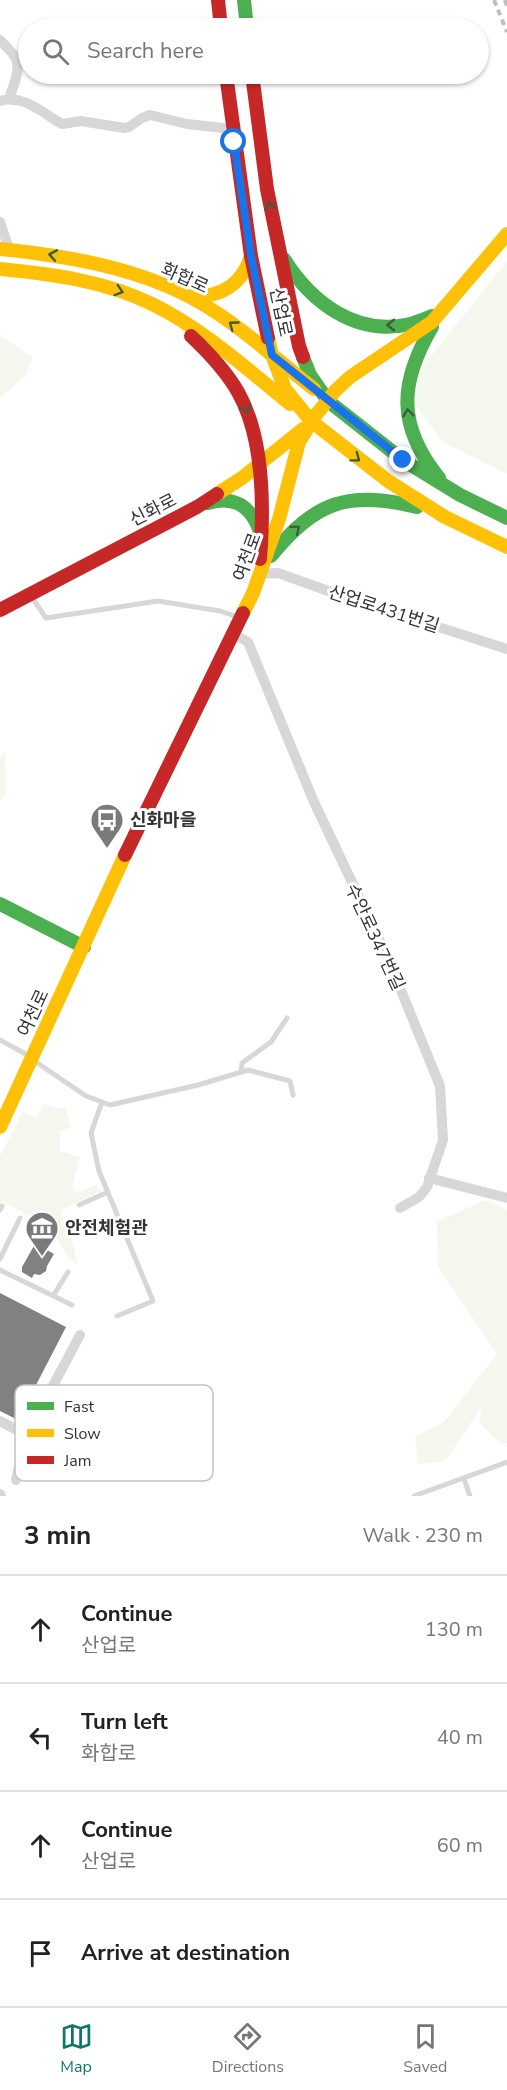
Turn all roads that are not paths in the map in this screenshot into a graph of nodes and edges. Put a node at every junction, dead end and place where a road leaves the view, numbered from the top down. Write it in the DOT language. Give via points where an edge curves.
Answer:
graph roads {
  1 [pos="218,0"];
  2 [pos="244,0"];
  3 [pos="220,18"];
  4 [pos="246,18"];
  5 [pos="0,40"];
  6 [pos="227,84"];
  7 [pos="253,84"];
  8 [pos="5,100"];
  9 [pos="233,129"];
  10 [pos="0,222"];
  11 [pos="507,234"];
  12 [pos="276,238"];
  13 [pos="4,249"];
  14 [pos="251,256"];
  15 [pos="0,269"];
  16 [pos="186,296"];
  17 [pos="152,304"];
  18 [pos="445,308"];
  19 [pos="272,355"];
  20 [pos="328,401"];
  21 [pos="311,421"];
  22 [pos="258,465"];
  23 [pos="460,495"];
  24 [pos="197,507"];
  25 [pos="445,517"];
  26 [pos="507,518"];
  27 [pos="262,542"];
  28 [pos="507,547"];
  29 [pos="260,574"];
  30 [pos="253,593"];
  31 [pos="30,595"];
  32 [pos="0,610"];
  33 [pos="241,619"];
  34 [pos="234,634"];
  35 [pos="507,649"];
  36 [pos="0,904"];
  37 [pos="84,947"];
  38 [pos="287,1018"];
  39 [pos="0,1040"];
  40 [pos="32,1059"];
  41 [pos="241,1072"];
  42 [pos="293,1095"];
  43 [pos="102,1102"];
  44 [pos="0,1127"];
  45 [pos="429,1178"];
  46 [pos="108,1192"];
  47 [pos="507,1198"];
  48 [pos="79,1205"];
  49 [pos="400,1208"];
  50 [pos="20,1218"];
  51 [pos="0,1259"];
  52 [pos="0,1270"];
  53 [pos="68,1272"];
  54 [pos="53,1296"];
  55 [pos="72,1305"];
  56 [pos="117,1316"];
  57 [pos="80,1335"];
  58 [pos="52,1385"];
  59 [pos="0,1421"];
  60 [pos="15,1428"];
  61 [pos="507,1462"];
  62 [pos="464,1479"];
  63 [pos="414,1496"];
  64 [pos="471,1496"];
  1 -- 3 [label="main road"];
  2 -- 4 [label="main road"];
  5 -- 8 [label="street" via="17,64 15,81"];
  6 -- 9 [label="main road, 산업로"];
  12 -- 7 [label="main road, 산업로, one-way"];
  8 -- 9 [label="street" via="21,99 62,124 81,121 124,128 150,115"];
  9 -- 14 [label="main road, 산업로"];
  10 -- 13 [label="street"];
  11 -- 18 [label="main road, 여천로"];
  18 -- 12 [label="main road, one-way" via="404,325 373,325 343,317 308,293 288,266"];
  12 -- 20 [label="main road, 산업로" via="304,362"];
  16 -- 13 [label="main road, 화합로, one-way" via="70,258"];
  14 -- 16 [label="main road" via="245,273 224,291 206,297"];
  14 -- 19 [label="main road, 산업로"];
  15 -- 17 [label="main road, 화합로, one-way" via="66,277"];
  19 -- 16 [label="main road, 화합로, one-way"];
  17 -- 21 [label="main road, 화합로" via="198,332"];
  17 -- 22 [label="main road, one-way" via="198,342 234,386 250,422"];
  18 -- 20 [label="main road, 여천로" via="418,334 352,376"];
  23 -- 18 [label="main road, one-way" via="424,459 411,434 407,412 416,359"];
  19 -- 20 [label="main road, 화합로"];
  19 -- 21 [label="main road, 산업로" via="285,389"];
  20 -- 21 [label="main road, 여천로"];
  20 -- 23 [label="main road, 산업로" via="403,460"];
  21 -- 22 [label="main road, 신화로"];
  21 -- 25 [label="main road, 산업로, one-way" via="388,481"];
  21 -- 29 [label="main road, 여천로" via="299,442"];
  22 -- 24 [label="main road, 신화로"];
  22 -- 27 [label="main road"];
  23 -- 26 [label="main road, 산업로"];
  24 -- 27 [label="main road" via="223,499 238,502 255,520"];
  24 -- 31 [label="main road, 신화로"];
  25 -- 28 [label="main road, 산업로"];
  29 -- 25 [label="main road, one-way" via="297,528 346,500 398,501"];
  27 -- 30 [label="main road"];
  29 -- 30 [label="main road, 여천로"];
  29 -- 35 [label="street, 산업로431번길" via="278,573"];
  30 -- 33 [label="main road, 여천로"];
  31 -- 32 [label="main road, 신화로"];
  31 -- 33 [label="lane" via="46,618 158,601 220,611"];
  33 -- 34 [label="main road, 여천로"];
  34 -- 37 [label="main road, 여천로" via="124,856"];
  34 -- 45 [label="street, 수안로347번길" via="248,642 440,1086 443,1140"];
  36 -- 37 [label="main road"];
  37 -- 40 [label="main road, 여천로"];
  38 -- 41 [label="lane" via="271,1042 242,1063"];
  39 -- 40 [label="lane"];
  40 -- 43 [label="lane" via="86,1096"];
  40 -- 44 [label="main road, 여천로"];
  41 -- 42 [label="lane" via="248,1070 290,1081"];
  41 -- 43 [label="lane" via="143,1098 110,1105"];
  43 -- 46 [label="lane" via="91,1133"];
  45 -- 47 [label="street"];
  45 -- 49 [label="street, 수안로347번길" via="419,1197"];
  46 -- 48 [label="lane"];
  46 -- 56 [label="lane" via="153,1301"];
  50 -- 51 [label="lane"];
  52 -- 54 [label="lane"];
  53 -- 54 [label="lane"];
  54 -- 55 [label="lane"];
  57 -- 58 [label="street"];
  59 -- 60 [label="street"];
  61 -- 62 [label="lane"];
  62 -- 63 [label="lane"];
  62 -- 64 [label="lane"];
}
